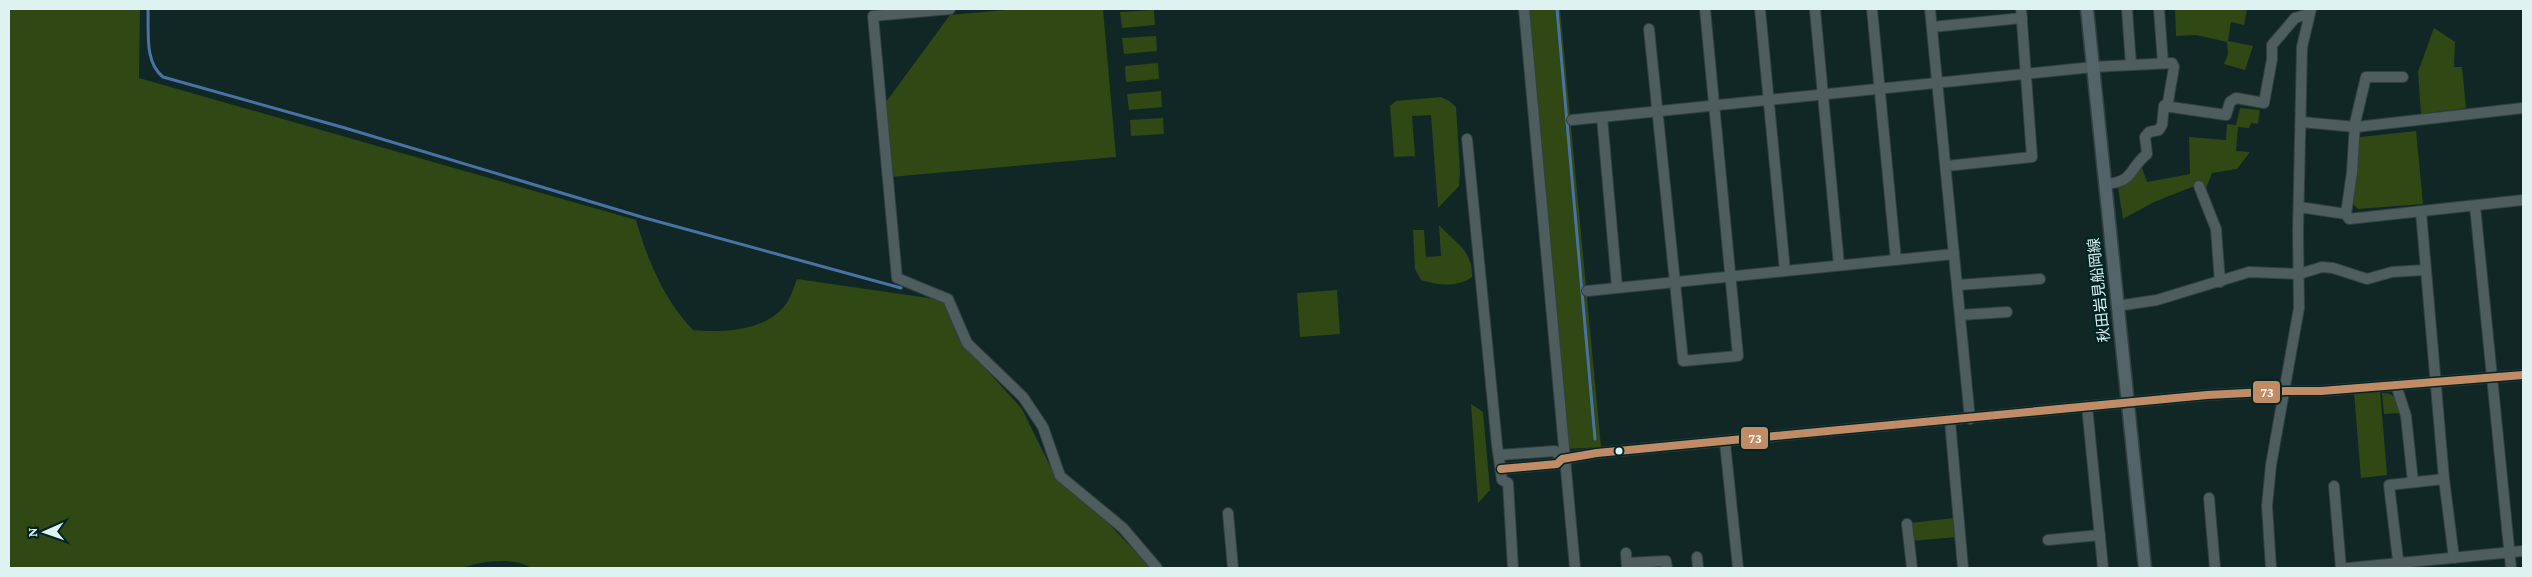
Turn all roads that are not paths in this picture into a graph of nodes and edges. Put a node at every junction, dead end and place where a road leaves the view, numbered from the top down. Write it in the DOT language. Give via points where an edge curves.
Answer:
graph roads {
  1 [pos="950,9"];
  2 [pos="1524,9"];
  3 [pos="1705,9"];
  4 [pos="1760,9"];
  5 [pos="1872,9"];
  6 [pos="1930,9"];
  7 [pos="2087,9"];
  8 [pos="2127,9"];
  9 [pos="2159,9"];
  10 [pos="1815,10"];
  11 [pos="2310,12"];
  12 [pos="2021,13"];
  13 [pos="1932,27"];
  14 [pos="1649,29"];
  15 [pos="2163,63"];
  16 [pos="2131,65"];
  17 [pos="2093,67"];
  18 [pos="2027,74"];
  19 [pos="2403,77"];
  20 [pos="1937,84"];
  21 [pos="1880,89"];
  22 [pos="1822,94"];
  23 [pos="1768,101"];
  24 [pos="2164,106"];
  25 [pos="1714,107"];
  26 [pos="2523,108"];
  27 [pos="1657,112"];
  28 [pos="1602,117"];
  29 [pos="1572,120"];
  30 [pos="2301,122"];
  31 [pos="2356,127"];
  32 [pos="1468,139"];
  33 [pos="1946,166"];
  34 [pos="2105,184"];
  35 [pos="2199,186"];
  36 [pos="2523,200"];
  37 [pos="2476,206"];
  38 [pos="2299,207"];
  39 [pos="2421,212"];
  40 [pos="2346,214"];
  41 [pos="1954,254"];
  42 [pos="1896,260"];
  43 [pos="1839,265"];
  44 [pos="2425,270"];
  45 [pos="1785,271"];
  46 [pos="2299,274"];
  47 [pos="1729,276"];
  48 [pos="2040,279"];
  49 [pos="1674,282"];
  50 [pos="2220,282"];
  51 [pos="1958,285"];
  52 [pos="1618,287"];
  53 [pos="1587,291"];
  54 [pos="2117,306"];
  55 [pos="2007,312"];
  56 [pos="1960,316"];
  57 [pos="2523,375"];
  58 [pos="2493,377"];
  59 [pos="2435,381"];
  60 [pos="2396,385"];
  61 [pos="2286,390"];
  62 [pos="2127,403"];
  63 [pos="2087,406"];
  64 [pos="1970,419"];
  65 [pos="1950,420"];
  66 [pos="1725,443"];
  67 [pos="1499,455"];
  68 [pos="1564,458"];
  69 [pos="1501,469"];
  70 [pos="2444,479"];
  71 [pos="2414,482"];
  72 [pos="2334,486"];
  73 [pos="2209,498"];
  74 [pos="1228,513"];
  75 [pos="1907,524"];
  76 [pos="2100,534"];
  77 [pos="2048,540"];
  78 [pos="2523,551"];
  79 [pos="2509,553"];
  80 [pos="1697,557"];
  81 [pos="2454,558"];
  82 [pos="1627,562"];
  83 [pos="2399,566"];
  84 [pos="1156,568"];
  85 [pos="1233,568"];
  86 [pos="1513,568"];
  87 [pos="1575,568"];
  88 [pos="1667,568"];
  89 [pos="1698,568"];
  90 [pos="1738,568"];
  91 [pos="1912,568"];
  92 [pos="1963,568"];
  93 [pos="2103,568"];
  94 [pos="2145,568"];
  95 [pos="2215,568"];
  96 [pos="2271,568"];
  97 [pos="2341,568"];
  98 [pos="2348,568"];
  99 [pos="2511,568"];
  1 -- 84 [label="street" via="873,16 897,278 948,299 967,343 1023,397 1043,426 1060,476 1123,528"];
  2 -- 68 [label="street"];
  3 -- 25 [label="street"];
  4 -- 23 [label="street"];
  5 -- 21 [label="street"];
  6 -- 13 [label="street"];
  7 -- 17 [label="main road, 秋田岩見船岡線"];
  8 -- 16 [label="street"];
  9 -- 15 [label="street"];
  10 -- 22 [label="street"];
  11 -- 24 [label="street" via="2295,18 2272,45 2264,103 2236,98 2230,102 2226,115"];
  11 -- 30 [label="street" via="2302,47"];
  12 -- 13 [label="street"];
  12 -- 18 [label="street"];
  13 -- 20 [label="street"];
  14 -- 27 [label="street"];
  15 -- 16 [label="street"];
  15 -- 24 [label="street" via="2172,63 2174,67 2168,102"];
  16 -- 17 [label="street"];
  17 -- 18 [label="street"];
  17 -- 34 [label="main road, 秋田岩見船岡線"];
  18 -- 20 [label="street"];
  18 -- 33 [label="street" via="2032,157"];
  19 -- 31 [label="street" via="2366,77"];
  20 -- 21 [label="street"];
  20 -- 33 [label="street"];
  21 -- 22 [label="street"];
  21 -- 42 [label="street"];
  22 -- 23 [label="street"];
  22 -- 43 [label="street"];
  23 -- 25 [label="street"];
  23 -- 45 [label="street"];
  24 -- 34 [label="street" via="2162,125 2146,137 2147,154 2134,172 2118,183"];
  25 -- 27 [label="street"];
  25 -- 47 [label="street"];
  26 -- 31 [label="street"];
  27 -- 28 [label="street"];
  27 -- 49 [label="street"];
  28 -- 29 [label="street"];
  28 -- 52 [label="street"];
  30 -- 31 [label="street"];
  30 -- 38 [label="street"];
  31 -- 40 [label="street"];
  32 -- 67 [label="street"];
  33 -- 41 [label="street"];
  34 -- 54 [label="main road, 秋田岩見船岡線"];
  35 -- 50 [label="street" via="2216,229"];
  36 -- 37 [label="street"];
  37 -- 39 [label="street"];
  37 -- 58 [label="street"];
  38 -- 40 [label="street"];
  38 -- 46 [label="street"];
  39 -- 40 [label="street" via="2349,219"];
  39 -- 44 [label="street"];
  41 -- 42 [label="street"];
  41 -- 51 [label="street"];
  42 -- 43 [label="street"];
  43 -- 45 [label="street"];
  44 -- 46 [label="street" via="2392,272 2367,279 2322,267"];
  44 -- 59 [label="street"];
  45 -- 47 [label="street"];
  46 -- 50 [label="street" via="2249,272"];
  46 -- 61 [label="street" via="2299,308"];
  47 -- 49 [label="street"];
  47 -- 49 [label="street" via="1738,356 1729,357 1683,361"];
  48 -- 51 [label="street"];
  49 -- 52 [label="street"];
  50 -- 54 [label="street" via="2158,300"];
  51 -- 56 [label="street"];
  52 -- 53 [label="street"];
  54 -- 62 [label="main road, 秋田岩見船岡線"];
  55 -- 56 [label="street"];
  56 -- 64 [label="street"];
  57 -- 58 [label="street"];
  58 -- 59 [label="street"];
  58 -- 79 [label="street"];
  59 -- 60 [label="street"];
  59 -- 70 [label="street"];
  60 -- 61 [label="street" via="2321,391"];
  60 -- 71 [label="street" via="2406,416"];
  61 -- 62 [label="street"];
  61 -- 96 [label="street" via="2276,433 2268,498"];
  62 -- 63 [label="street"];
  62 -- 94 [label="main road, 秋田岩見船岡線"];
  63 -- 64 [label="street"];
  63 -- 76 [label="street"];
  64 -- 65 [label="street"];
  65 -- 66 [label="street"];
  65 -- 92 [label="street"];
  66 -- 68 [label="street"];
  66 -- 90 [label="street"];
  67 -- 68 [label="street" via="1555,451"];
  67 -- 69 [label="street"];
  68 -- 69 [label="street" via="1557,464"];
  68 -- 87 [label="street"];
  69 -- 86 [label="street" via="1502,480 1508,483"];
  70 -- 71 [label="street"];
  70 -- 81 [label="street"];
  71 -- 83 [label="street" via="2389,485"];
  72 -- 97 [label="street"];
  73 -- 95 [label="street"];
  74 -- 85 [label="street"];
  75 -- 91 [label="street"];
  76 -- 77 [label="street"];
  76 -- 93 [label="street"];
  78 -- 79 [label="street"];
  79 -- 81 [label="street"];
  79 -- 99 [label="street"];
  80 -- 89 [label="street"];
  81 -- 83 [label="street"];
  82 -- 88 [label="street" via="1666,561"];
  83 -- 98 [label="street"];
}
